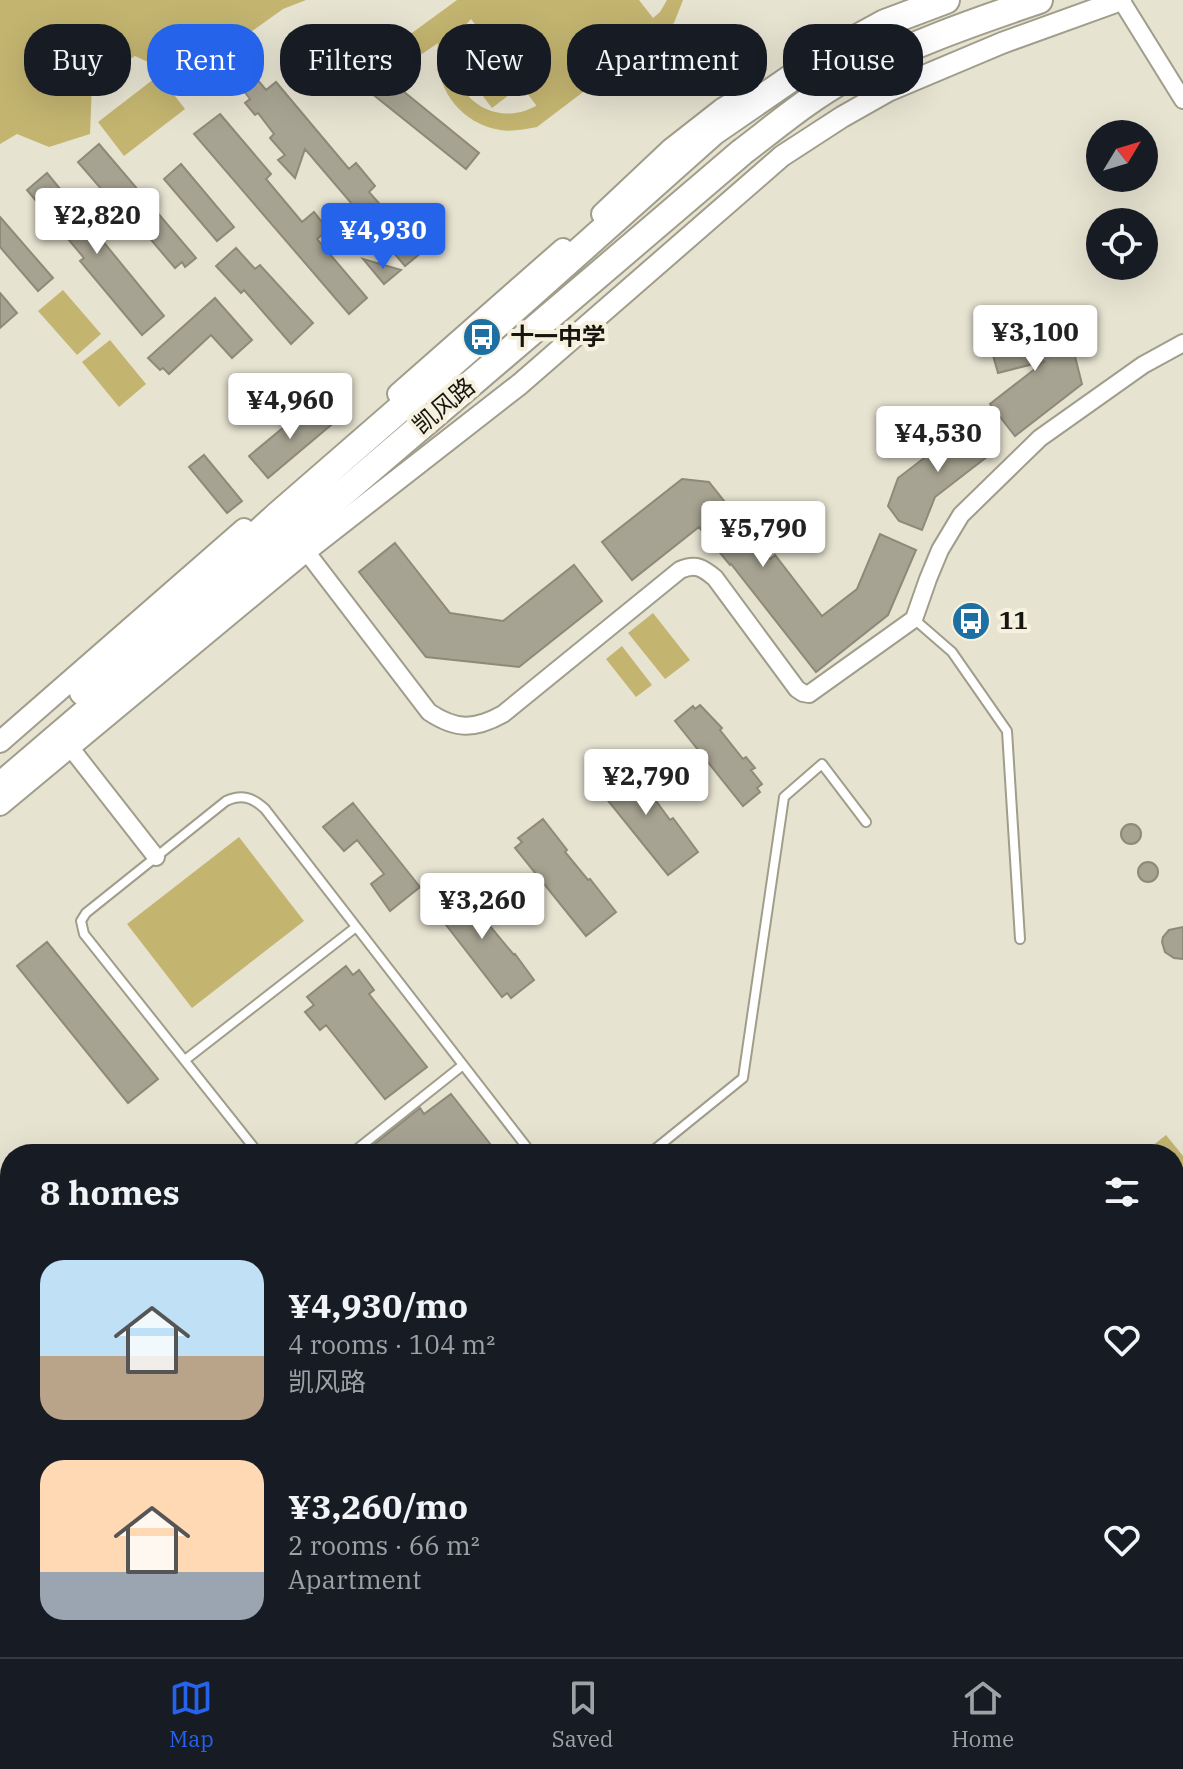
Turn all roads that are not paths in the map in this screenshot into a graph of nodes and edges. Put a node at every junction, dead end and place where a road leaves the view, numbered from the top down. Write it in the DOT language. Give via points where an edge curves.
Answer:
graph roads {
  1 [pos="913,0"];
  2 [pos="946,0"];
  3 [pos="1039,0"];
  4 [pos="1121,0"];
  5 [pos="1183,100"];
  6 [pos="1183,343"];
  7 [pos="293,534"];
  8 [pos="914,619"];
  9 [pos="0,742"];
  10 [pos="70,747"];
  11 [pos="0,766"];
  12 [pos="0,786"];
  13 [pos="0,805"];
  14 [pos="866,822"];
  15 [pos="156,857"];
  16 [pos="356,927"];
  17 [pos="1020,939"];
  18 [pos="185,1060"];
  19 [pos="463,1065"];
  20 [pos="251,1144"];
  21 [pos="364,1144"];
  22 [pos="524,1144"];
  23 [pos="661,1144"];
  1 -- 9 [label="street" via="811,52 671,149"];
  2 -- 7 [label="highway, 凯风路" via="885,23 819,59 713,132 501,321"];
  3 -- 7 [label="highway, 凯风路" via="903,51 844,79 793,114"];
  4 -- 5 [label="street"];
  4 -- 7 [label="street" via="1002,43 888,91 842,117 782,156 555,355"];
  6 -- 8 [label="street" via="1040,438 961,515 940,550"];
  7 -- 8 [label="street" via="429,712 457,726 503,714 680,570 692,566 715,578 805,694"];
  7 -- 10 [label="street"];
  7 -- 11 [label="highway, 凯风路"];
  7 -- 12 [label="highway, 凯风路"];
  8 -- 17 [label="lane" via="952,652 1007,731"];
  10 -- 13 [label="street"];
  10 -- 15 [label="street"];
  14 -- 23 [label="lane" via="822,764 784,797 743,1078"];
  15 -- 16 [label="lane" via="226,801 248,797 265,809"];
  15 -- 18 [label="lane" via="83,915 81,925"];
  16 -- 18 [label="lane"];
  16 -- 19 [label="lane"];
  18 -- 20 [label="lane"];
  19 -- 21 [label="lane"];
  19 -- 22 [label="lane"];
}
